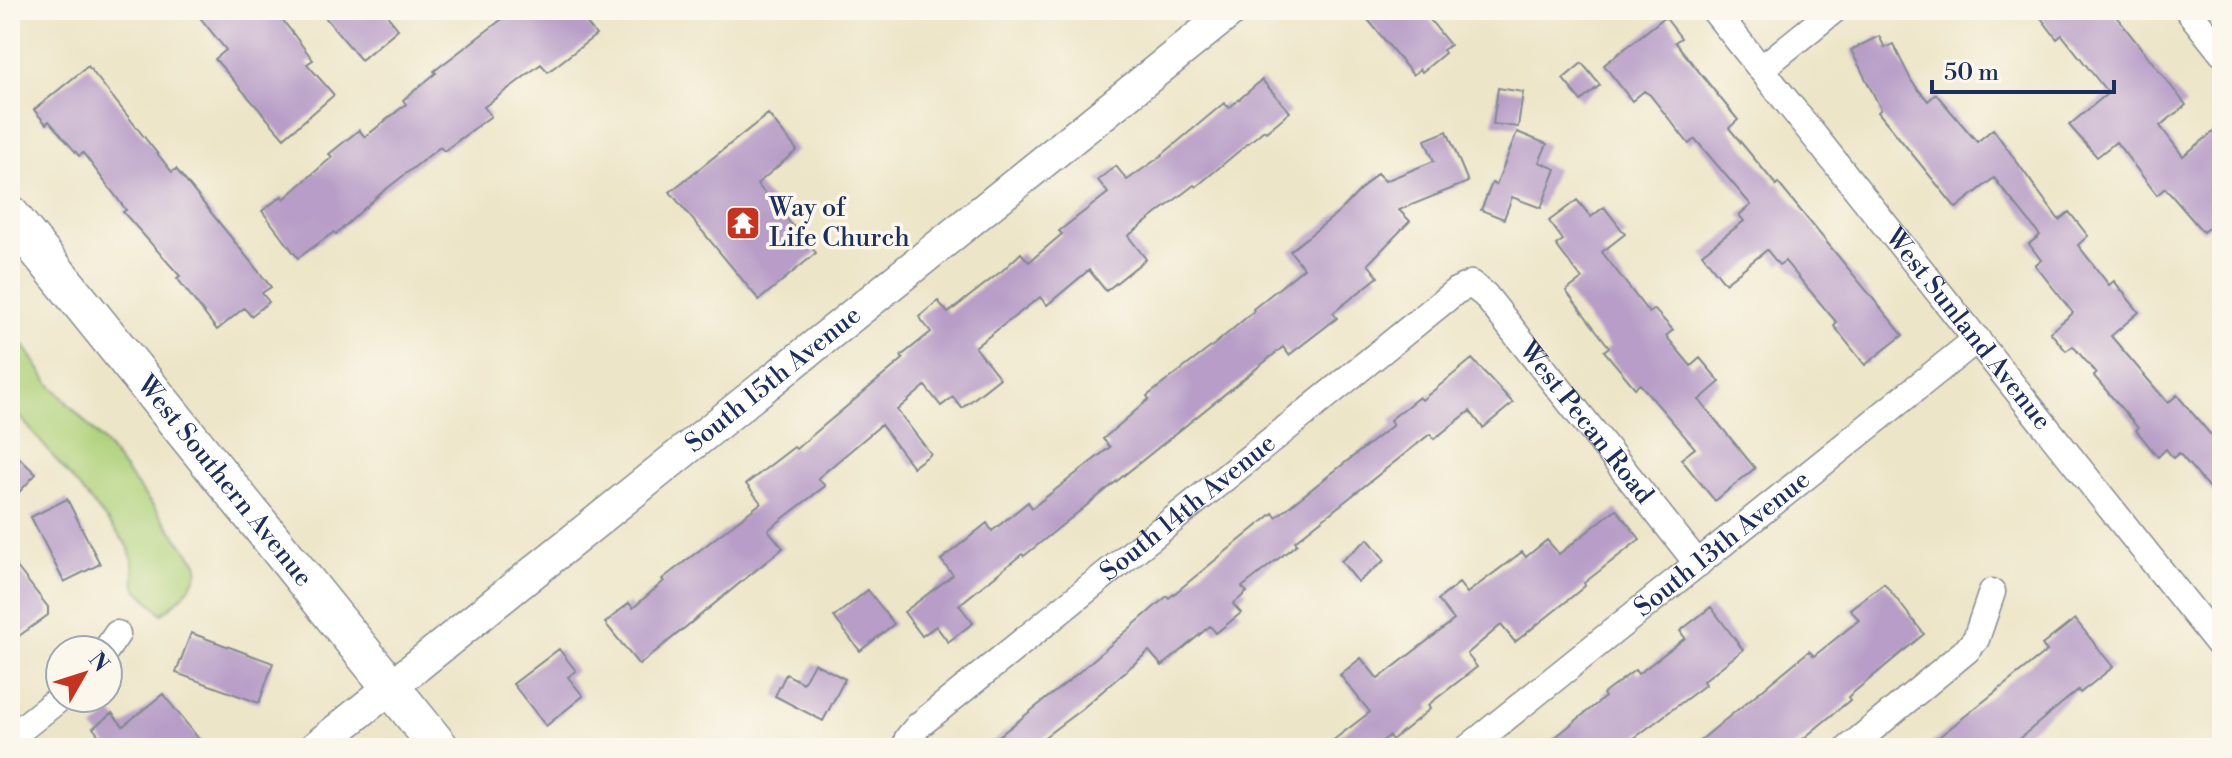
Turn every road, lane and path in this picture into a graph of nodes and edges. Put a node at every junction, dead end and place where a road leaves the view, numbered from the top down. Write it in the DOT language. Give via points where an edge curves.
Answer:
graph roads {
  1 [pos="1232,10"];
  2 [pos="1714,10"];
  3 [pos="1834,10"];
  4 [pos="2188,10"];
  5 [pos="2222,53"];
  6 [pos="1761,69"];
  7 [pos="10,215"];
  8 [pos="1471,284"];
  9 [pos="1977,339"];
  10 [pos="1698,564"];
  11 [pos="1992,592"];
  12 [pos="2222,648"];
  13 [pos="391,687"];
  14 [pos="44,711"];
  15 [pos="10,738"];
  16 [pos="911,743"];
  17 [pos="315,748"];
  18 [pos="440,748"];
  19 [pos="1468,748"];
  20 [pos="1849,748"];
  1 -- 13 [label="street, South 15th Avenue"];
  2 -- 6 [label="street, West Sunland Avenue"];
  3 -- 6 [label="street"];
  4 -- 5 [label="street"];
  6 -- 9 [label="street, West Sunland Avenue"];
  7 -- 13 [label="main road, West Southern Avenue"];
  8 -- 10 [label="street, West Pecan Road"];
  8 -- 16 [label="street, South 14th Avenue" via="930,716"];
  9 -- 10 [label="street, South 13th Avenue"];
  9 -- 12 [label="street, West Sunland Avenue"];
  10 -- 19 [label="street, South 13th Avenue"];
  11 -- 20 [label="street" via="1967,650"];
  13 -- 17 [label="street, South 15th Avenue"];
  13 -- 18 [label="main road, West Southern Avenue"];
  14 -- 15 [label="street"];
}
